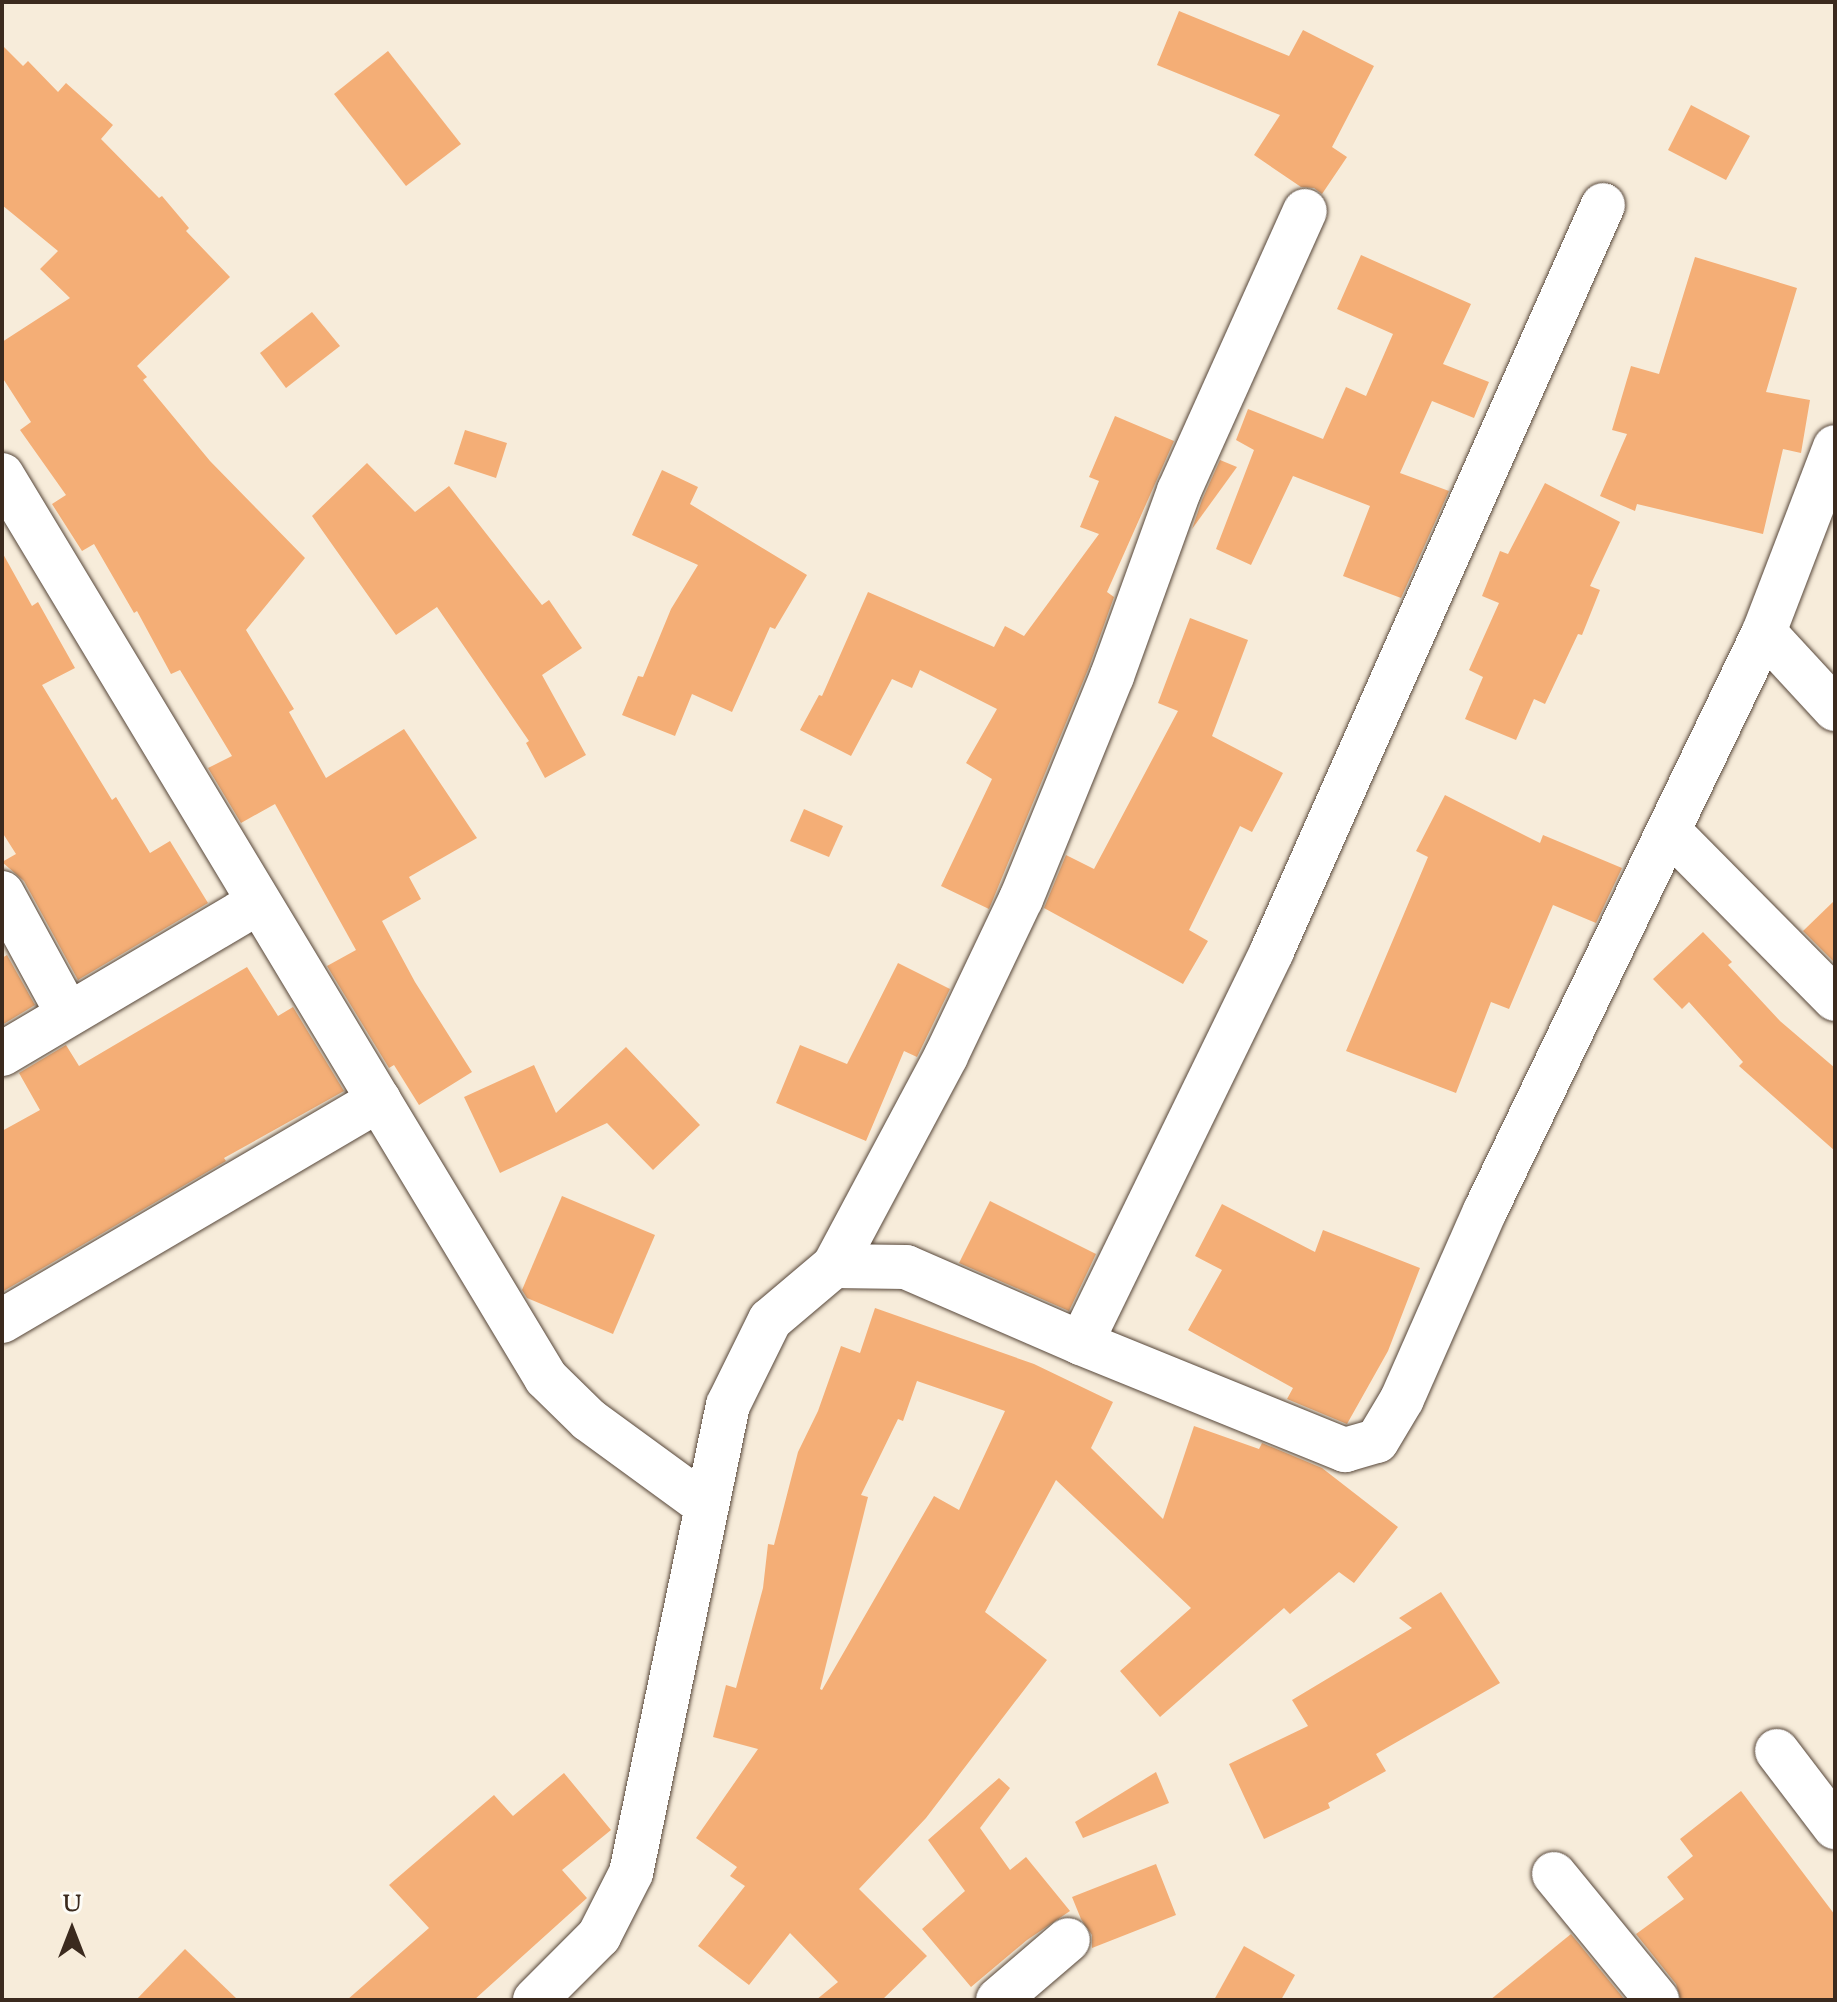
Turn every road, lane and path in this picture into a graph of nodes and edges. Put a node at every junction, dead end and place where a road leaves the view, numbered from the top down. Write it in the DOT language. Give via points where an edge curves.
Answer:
graph roads {
  1 [pos="1603,205"];
  2 [pos="1305,211"];
  3 [pos="1835,447"];
  4 [pos="2,475"];
  5 [pos="1764,632"];
  6 [pos="1835,709"];
  7 [pos="1670,832"];
  8 [pos="2,893"];
  9 [pos="257,903"];
  10 [pos="1835,999"];
  11 [pos="68,1014"];
  12 [pos="2,1054"];
  13 [pos="379,1100"];
  14 [pos="834,1266"];
  15 [pos="2,1321"];
  16 [pos="1081,1343"];
  17 [pos="704,1504"];
  18 [pos="1777,1751"];
  19 [pos="1835,1827"];
  20 [pos="1554,1874"];
  21 [pos="1068,1940"];
  22 [pos="535,2000"];
  23 [pos="998,2000"];
  24 [pos="1657,2000"];
  1 -- 16 [label="street" via="1272,951"];
  2 -- 14 [label="street" via="1179,491 1112,676 1021,899 946,1056"];
  3 -- 5 [label="street"];
  4 -- 9 [label="street"];
  5 -- 6 [label="street"];
  5 -- 7 [label="street"];
  7 -- 10 [label="street"];
  7 -- 16 [label="street" via="1485,1211 1402,1399 1377,1441 1345,1450"];
  8 -- 11 [label="street"];
  9 -- 11 [label="street"];
  9 -- 13 [label="street"];
  11 -- 12 [label="street"];
  13 -- 15 [label="street"];
  13 -- 17 [label="street" via="546,1378 589,1420"];
  14 -- 16 [label="street" via="906,1267"];
  14 -- 17 [label="street" via="770,1320 728,1405"];
  17 -- 22 [label="street" via="631,1873 599,1936"];
  18 -- 19 [label="street"];
  20 -- 24 [label="street"];
  21 -- 23 [label="street"];
}
